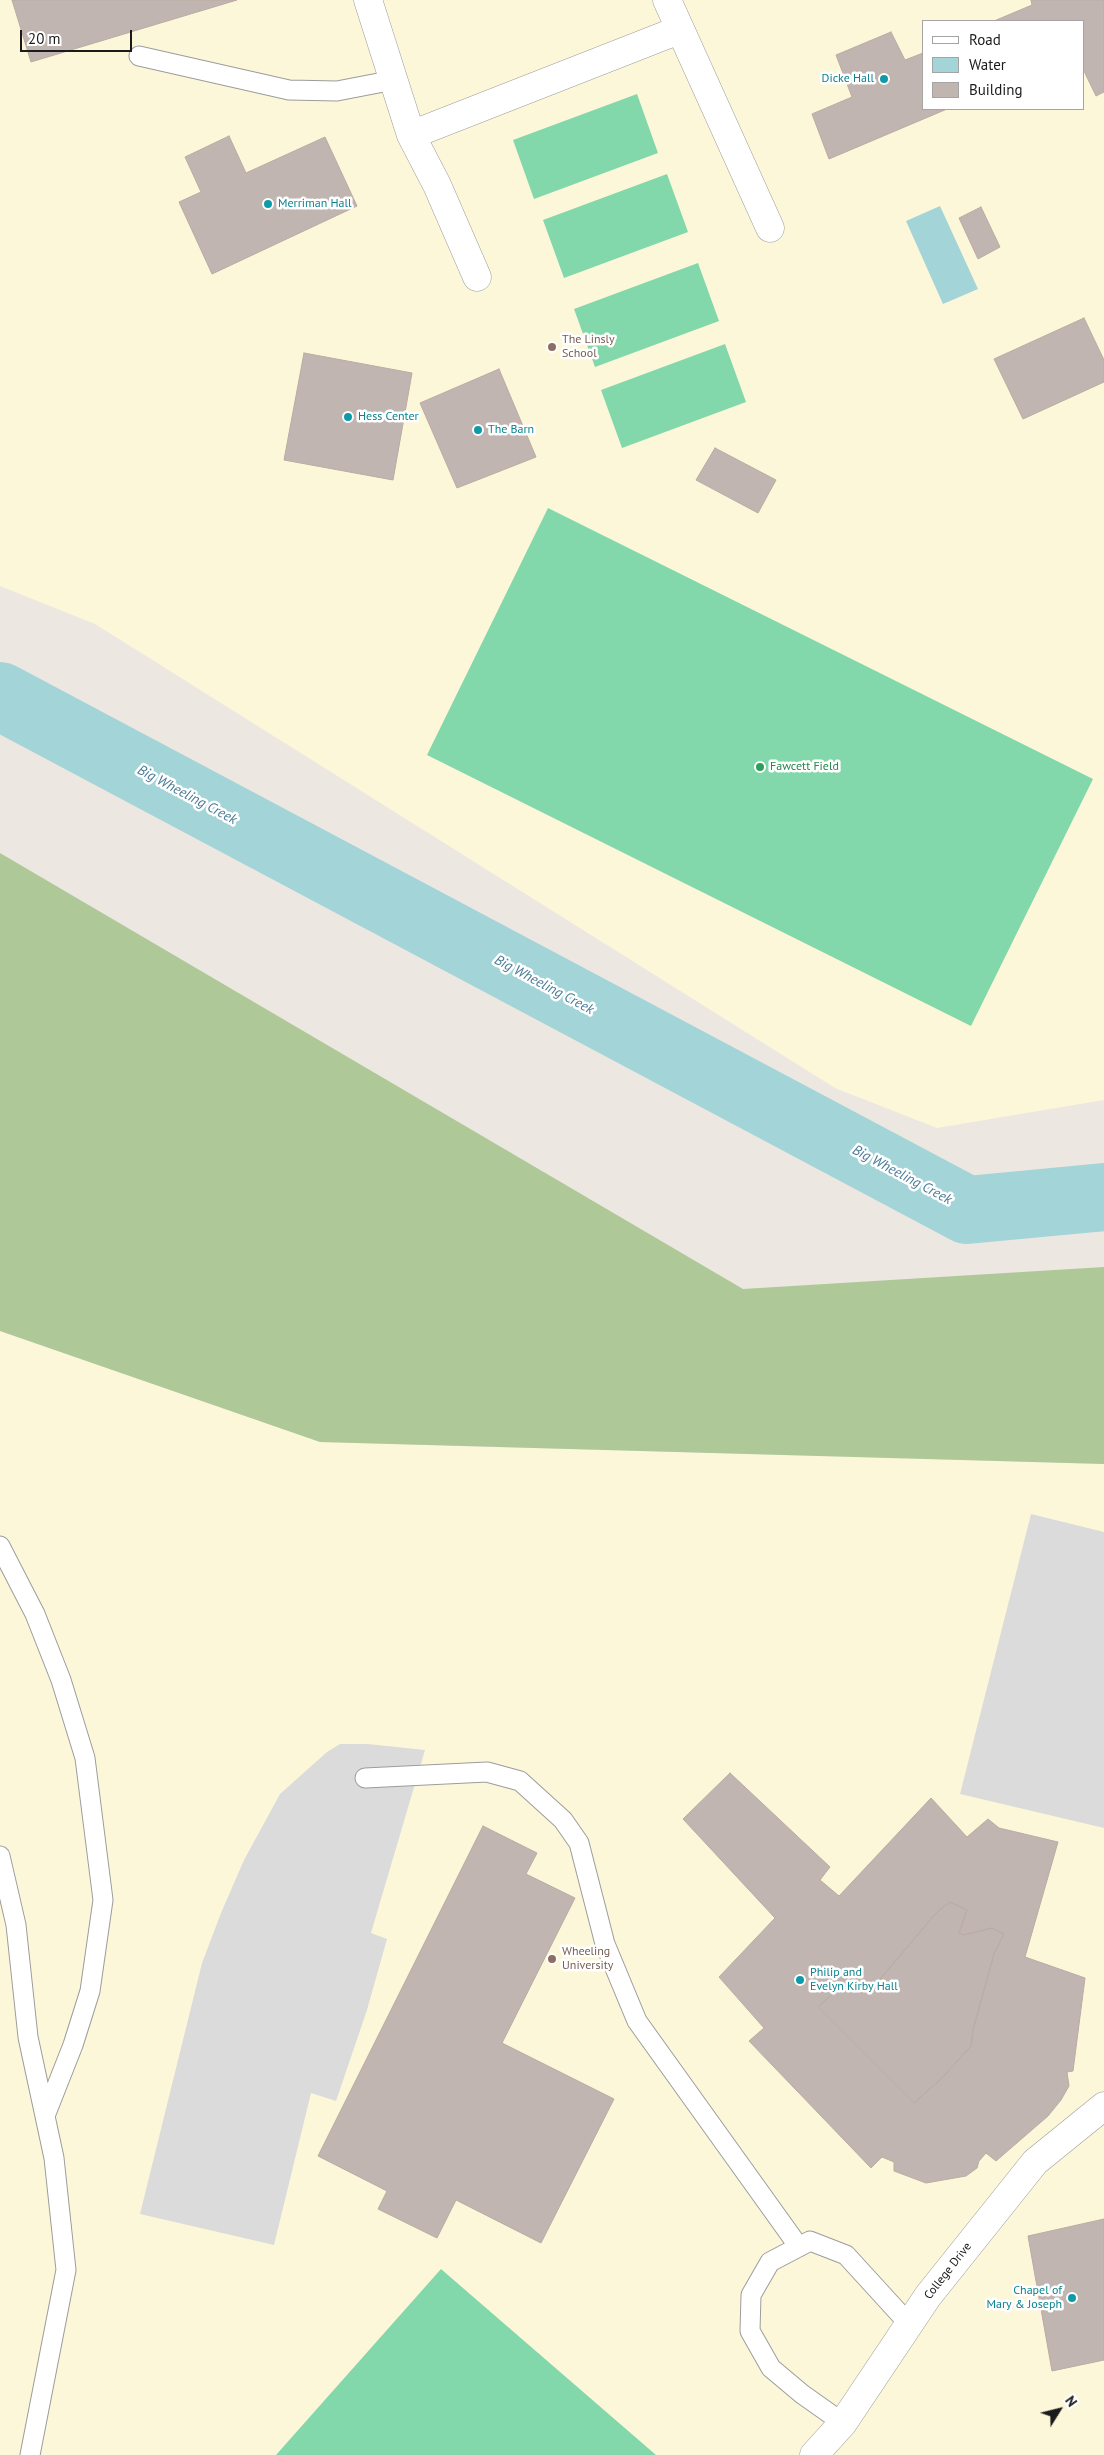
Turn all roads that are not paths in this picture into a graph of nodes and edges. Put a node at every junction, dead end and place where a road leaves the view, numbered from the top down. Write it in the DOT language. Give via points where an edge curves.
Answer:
graph roads {
  1 [pos="368,0"];
  2 [pos="667,0"];
  3 [pos="679,30"];
  4 [pos="139,56"];
  5 [pos="394,80"];
  6 [pos="411,135"];
  7 [pos="770,228"];
  8 [pos="477,277"];
  9 [pos="0,1546"];
  10 [pos="364,1778"];
  11 [pos="0,1856"];
  12 [pos="1104,2106"];
  13 [pos="45,2116"];
  14 [pos="799,2247"];
  15 [pos="909,2324"];
  16 [pos="843,2423"];
  17 [pos="30,2455"];
  18 [pos="814,2455"];
  1 -- 5 [label="street"];
  2 -- 3 [label="street"];
  3 -- 6 [label="street"];
  3 -- 7 [label="street"];
  4 -- 5 [label="lane" via="289,90 337,91"];
  5 -- 6 [label="street"];
  6 -- 8 [label="street" via="437,185"];
  9 -- 13 [label="lane" via="35,1614 86,1758 103,1900 90,1991"];
  10 -- 14 [label="lane" via="487,1772 520,1781 563,1820 578,1843 605,1944 637,2021"];
  11 -- 13 [label="lane" via="16,1925 28,2037"];
  12 -- 15 [label="street, College Drive" via="1035,2162"];
  13 -- 17 [label="lane" via="54,2158 66,2270"];
  14 -- 15 [label="lane" via="810,2241 846,2255"];
  14 -- 16 [label="lane" via="770,2262 751,2295 750,2330 770,2368"];
  15 -- 16 [label="street, College Drive"];
  16 -- 18 [label="street, College Drive"];
}
